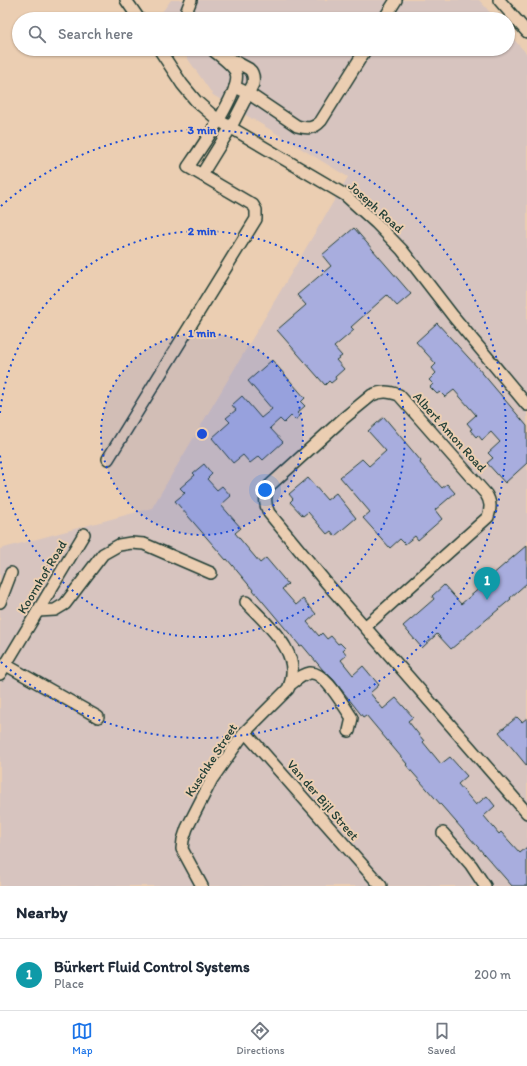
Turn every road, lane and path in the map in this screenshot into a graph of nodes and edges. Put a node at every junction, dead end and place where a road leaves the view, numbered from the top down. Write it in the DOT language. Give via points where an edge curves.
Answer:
graph roads {
  1 [pos="126,0"];
  2 [pos="191,0"];
  3 [pos="396,0"];
  4 [pos="499,0"];
  5 [pos="134,12"];
  6 [pos="187,12"];
  7 [pos="388,12"];
  8 [pos="510,12"];
  9 [pos="515,18"];
  10 [pos="527,32"];
  11 [pos="164,56"];
  12 [pos="219,56"];
  13 [pos="225,56"];
  14 [pos="362,56"];
  15 [pos="235,87"];
  16 [pos="248,93"];
  17 [pos="218,120"];
  18 [pos="232,127"];
  19 [pos="202,174"];
  20 [pos="527,405"];
  21 [pos="108,459"];
  22 [pos="84,534"];
  23 [pos="211,573"];
  24 [pos="11,574"];
  25 [pos="0,602"];
  26 [pos="246,602"];
  27 [pos="38,610"];
  28 [pos="365,626"];
  29 [pos="6,664"];
  30 [pos="0,674"];
  31 [pos="291,684"];
  32 [pos="98,717"];
  33 [pos="349,731"];
  34 [pos="244,732"];
  35 [pos="527,813"];
  36 [pos="443,833"];
  37 [pos="202,886"];
  38 [pos="381,886"];
  39 [pos="486,886"];
  1 -- 5 [label="street"];
  2 -- 6 [label="street"];
  3 -- 7 [label="street"];
  4 -- 8 [label="street"];
  9 -- 10 [label="street"];
  11 -- 17 [label="street, Joseph Road" via="196,101"];
  12 -- 15 [label="street" via="237,75"];
  13 -- 16 [label="street" via="252,72 253,84"];
  14 -- 16 [label="street" via="316,126 297,126"];
  15 -- 16 [label="street"];
  15 -- 17 [label="street"];
  16 -- 18 [label="street"];
  17 -- 18 [label="street, Joseph Road"];
  17 -- 19 [label="street" via="188,167"];
  18 -- 19 [label="street"];
  18 -- 20 [label="street, Joseph Road" via="345,195 376,223 402,250"];
  19 -- 21 [label="street" via="253,205 256,219"];
  22 -- 27 [label="street, Koornhof Road"];
  23 -- 27 [label="street" via="144,544 119,545 103,554 65,604 55,610"];
  24 -- 25 [label="street"];
  26 -- 31 [label="street" via="286,647 293,672"];
  27 -- 29 [label="street, Koornhof Road"];
  28 -- 28 [label="street, Albert Amon Road" via="269,513 266,493 269,486 349,414 372,396 381,392 391,392 399,395 486,494 491,510 488,517"];
  28 -- 35 [label="street, Albert Amon Road"];
  29 -- 30 [label="street, Koornhof Road"];
  29 -- 32 [label="street"];
  31 -- 33 [label="street, Kuschke Street" via="310,673 318,674 325,679 352,718"];
  31 -- 34 [label="street, Kuschke Street"];
  34 -- 37 [label="street, Kuschke Street" via="212,779 183,840 182,849"];
  34 -- 38 [label="street, Van der Bijl Street"];
  36 -- 39 [label="street"];
}
